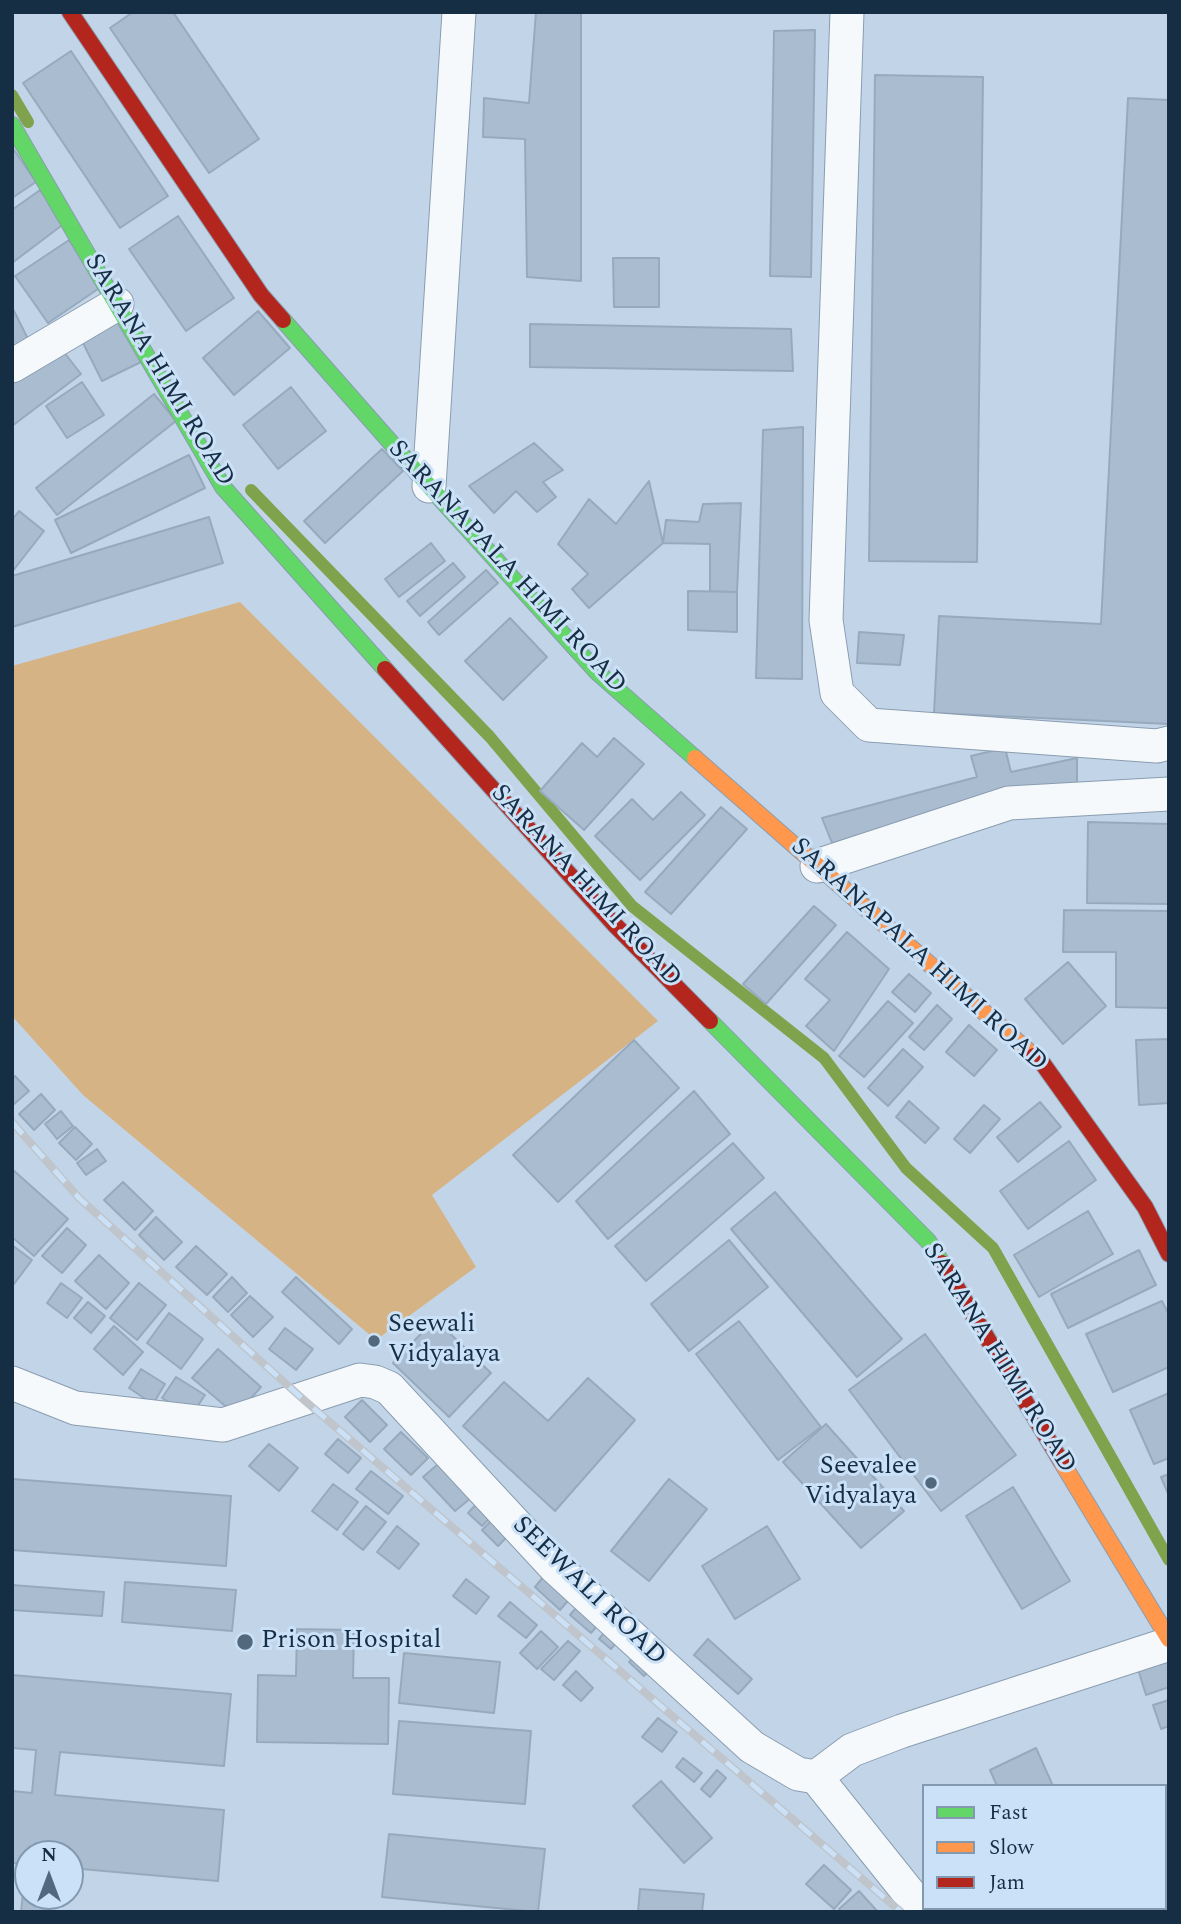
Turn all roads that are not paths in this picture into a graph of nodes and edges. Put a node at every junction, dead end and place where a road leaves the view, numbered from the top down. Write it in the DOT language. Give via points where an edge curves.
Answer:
graph roads {
  1 [pos="70,12"];
  2 [pos="459,12"];
  3 [pos="847,12"];
  4 [pos="12,125"];
  5 [pos="117,304"];
  6 [pos="12,366"];
  7 [pos="429,486"];
  8 [pos="1169,743"];
  9 [pos="1169,794"];
  10 [pos="817,866"];
  11 [pos="1169,1254"];
  12 [pos="12,1383"];
  13 [pos="1169,1642"];
  14 [pos="816,1777"];
  15 [pos="922,1910"];
  1 -- 7 [label="street, SARANAPALA HIMI ROAD" via="261,295"];
  2 -- 7 [label="street"];
  3 -- 8 [label="street" via="826,620 837,693 869,725 1157,746"];
  4 -- 5 [label="street, SARANA HIMI ROAD"];
  5 -- 6 [label="street"];
  5 -- 13 [label="street, SARANA HIMI ROAD" via="223,487 614,924 928,1241"];
  7 -- 10 [label="street, SARANAPALA HIMI ROAD" via="597,673"];
  9 -- 10 [label="street" via="1009,803"];
  10 -- 11 [label="street, SARANAPALA HIMI ROAD" via="1044,1064 1145,1208"];
  12 -- 14 [label="street, SEEWALI ROAD" via="75,1408 223,1425 360,1380 389,1388 555,1567 752,1747 798,1774"];
  13 -- 14 [label="street" via="852,1750"];
  14 -- 15 [label="street"];
}
